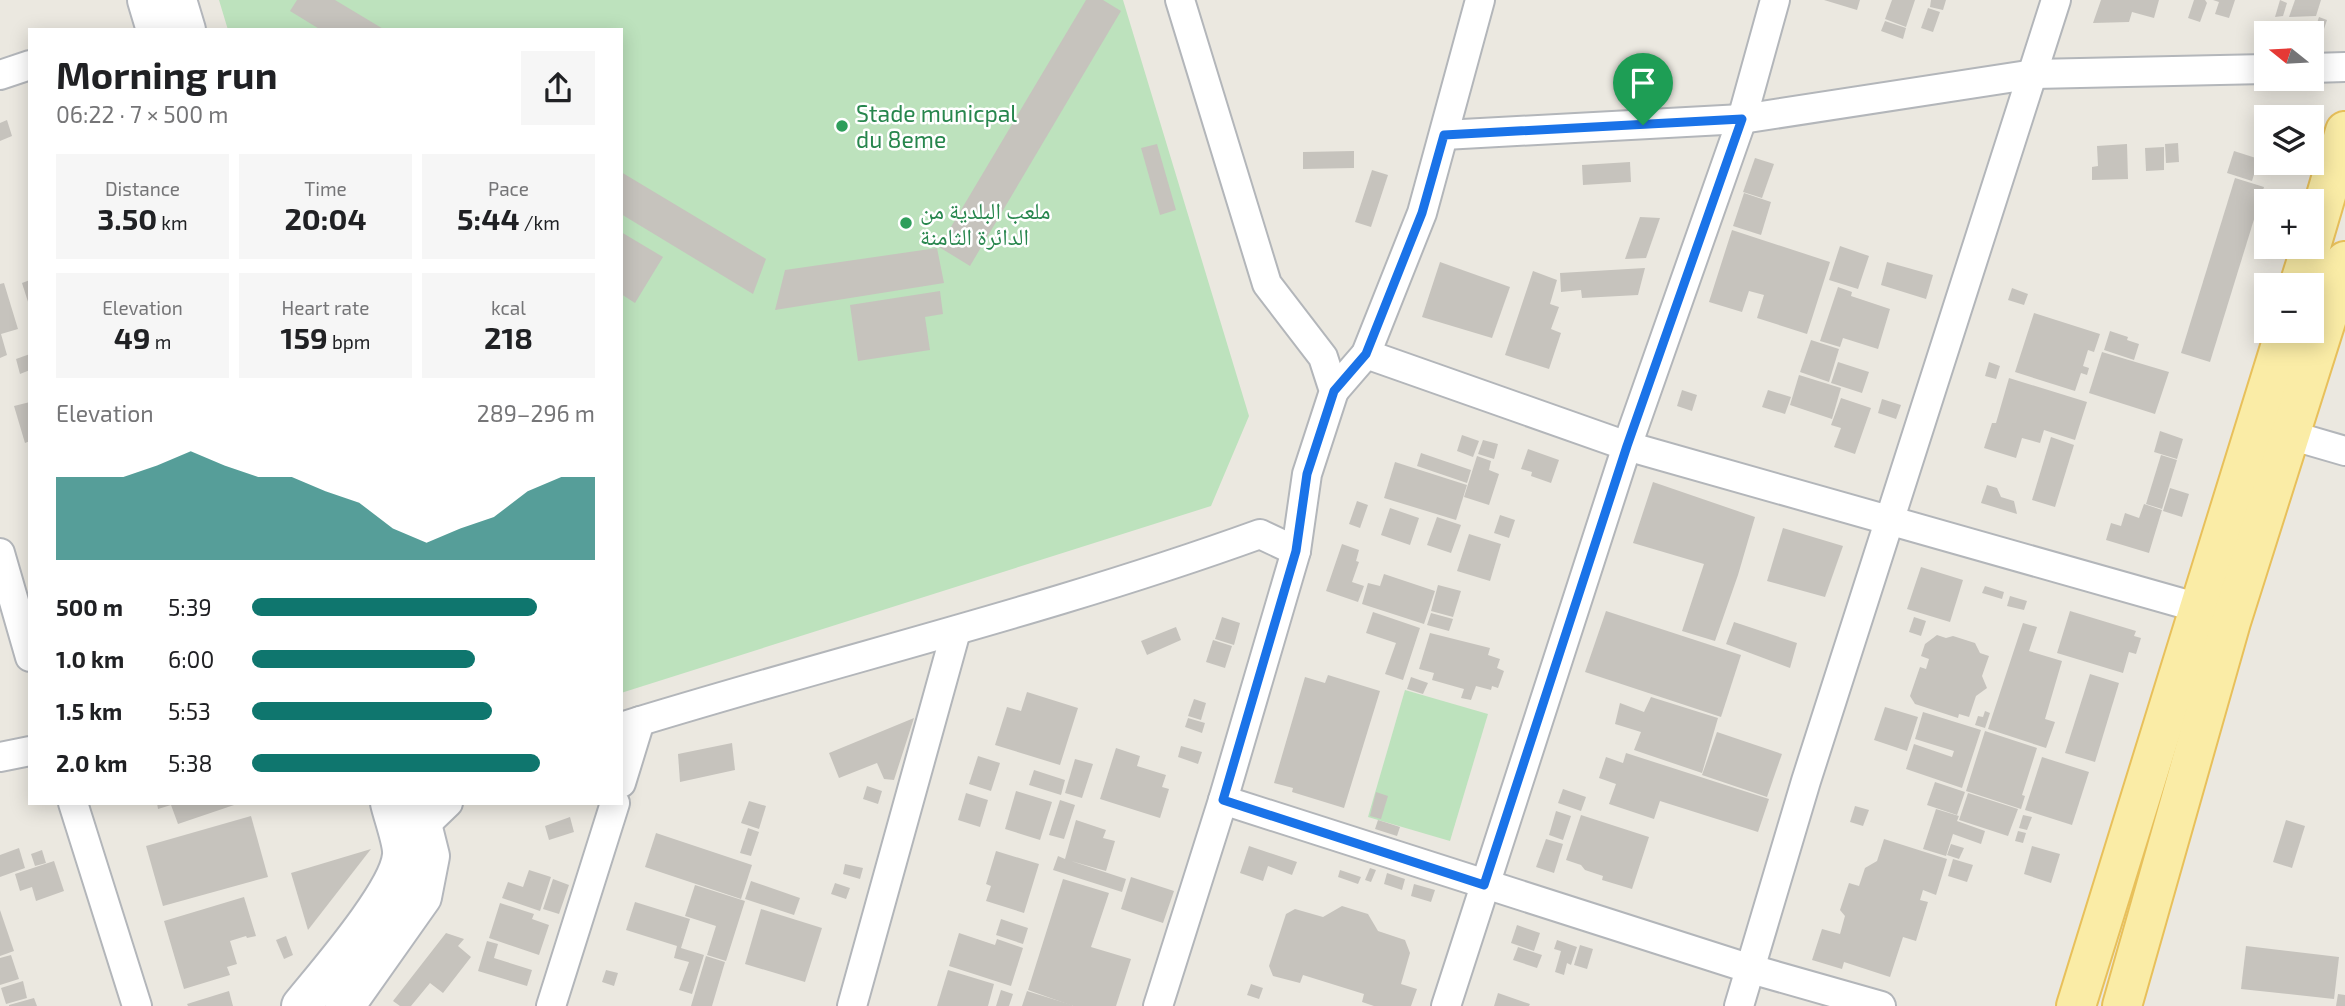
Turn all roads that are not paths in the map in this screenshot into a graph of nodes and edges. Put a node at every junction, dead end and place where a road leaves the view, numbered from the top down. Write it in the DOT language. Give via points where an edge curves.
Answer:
graph roads {
  1 [pos="1180,0"];
  2 [pos="1480,0"];
  3 [pos="1775,0"];
  4 [pos="2056,0"];
  5 [pos="28,66"];
  6 [pos="2345,67"];
  7 [pos="2324,68"];
  8 [pos="2254,69"];
  9 [pos="0,75"];
  10 [pos="2034,75"];
  11 [pos="1742,119"];
  12 [pos="2345,131"];
  13 [pos="1444,135"];
  14 [pos="2324,201"];
  15 [pos="2345,261"];
  16 [pos="2280,343"];
  17 [pos="1366,354"];
  18 [pos="1334,391"];
  19 [pos="2290,435"];
  20 [pos="1627,446"];
  21 [pos="2345,451"];
  22 [pos="1889,521"];
  23 [pos="1296,551"];
  24 [pos="0,553"];
  25 [pos="2199,608"];
  26 [pos="956,631"];
  27 [pos="28,650"];
  28 [pos="631,724"];
  29 [pos="28,751"];
  30 [pos="0,757"];
  31 [pos="623,771"];
  32 [pos="1223,800"];
  33 [pos="74,805"];
  34 [pos="390,805"];
  35 [pos="614,805"];
  36 [pos="429,811"];
  37 [pos="1484,885"];
  38 [pos="1751,969"];
  39 [pos="137,1006"];
  40 [pos="301,1006"];
  41 [pos="345,1006"];
  42 [pos="551,1006"];
  43 [pos="852,1006"];
  44 [pos="1158,1006"];
  45 [pos="1446,1006"];
  46 [pos="1739,1006"];
  47 [pos="1881,1006"];
  48 [pos="2076,1006"];
  49 [pos="2122,1006"];
  1 -- 18 [label="street" via="1267,284 1323,357"];
  2 -- 13 [label="street"];
  3 -- 11 [label="street"];
  4 -- 10 [label="street"];
  5 -- 9 [label="street"];
  6 -- 7 [label="street"];
  8 -- 10 [label="street"];
  10 -- 11 [label="street"];
  10 -- 22 [label="street"];
  11 -- 13 [label="street"];
  11 -- 20 [label="street"];
  12 -- 14 [label="main road"];
  13 -- 17 [label="street" via="1422,213"];
  15 -- 19 [label="main road"];
  16 -- 25 [label="main road"];
  17 -- 18 [label="street"];
  17 -- 20 [label="street"];
  18 -- 23 [label="street" via="1307,474"];
  19 -- 21 [label="street"];
  19 -- 49 [label="main road" via="2231,622"];
  20 -- 22 [label="street"];
  20 -- 37 [label="street"];
  22 -- 25 [label="street"];
  22 -- 38 [label="street"];
  23 -- 26 [label="street" via="1259,534"];
  23 -- 32 [label="street"];
  24 -- 27 [label="street"];
  25 -- 48 [label="main road"];
  26 -- 28 [label="street"];
  26 -- 43 [label="street"];
  28 -- 31 [label="street"];
  29 -- 30 [label="street"];
  32 -- 37 [label="street"];
  32 -- 44 [label="street"];
  33 -- 39 [label="street"];
  34 -- 40 [label="street" via="402,855 394,881"];
  35 -- 42 [label="street"];
  36 -- 41 [label="street" via="430,856 422,897"];
  37 -- 38 [label="street"];
  37 -- 45 [label="street"];
  38 -- 46 [label="street"];
  38 -- 47 [label="street"];
}
